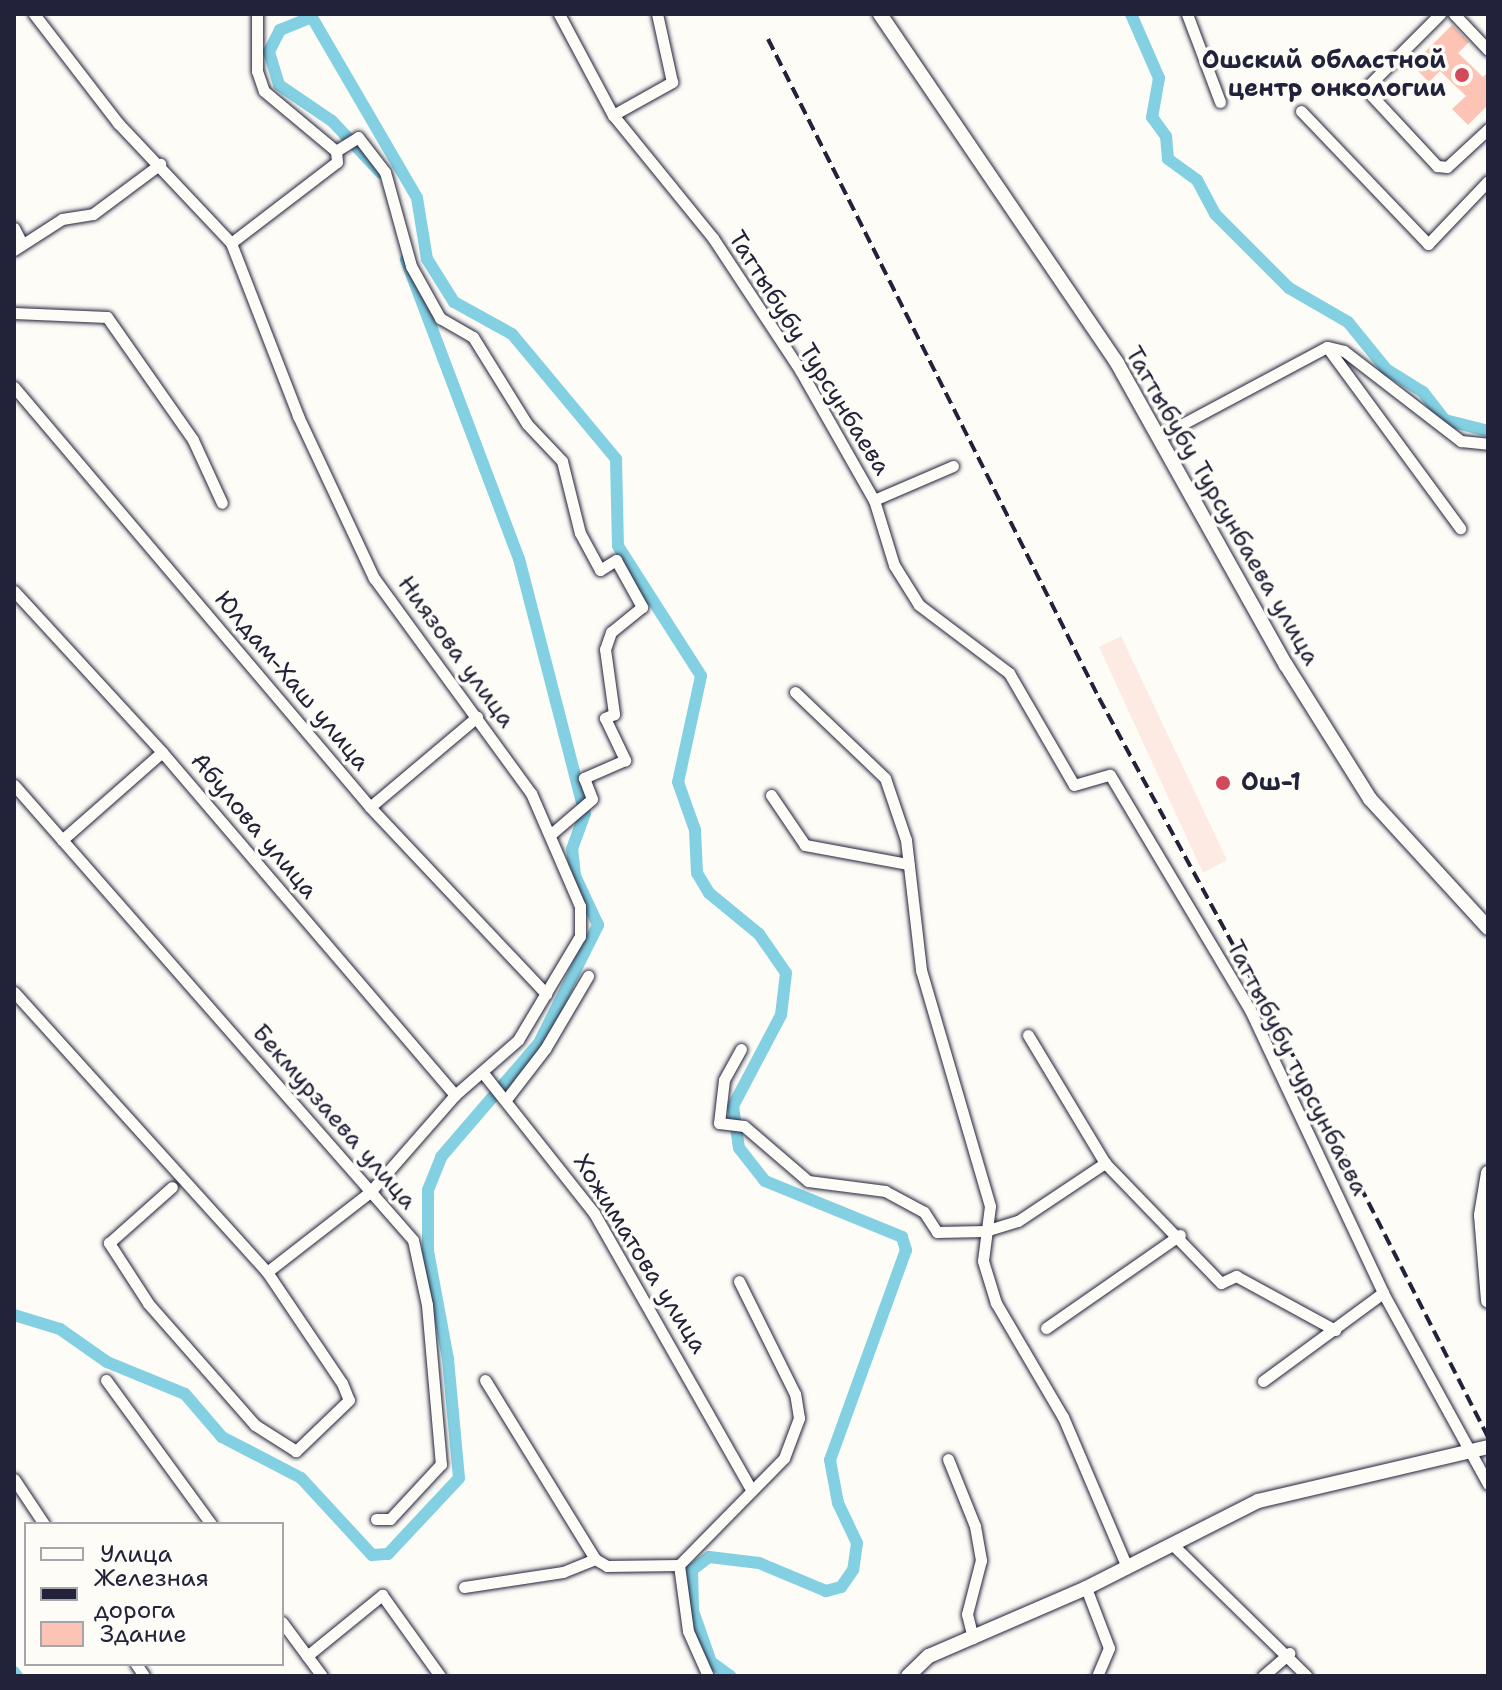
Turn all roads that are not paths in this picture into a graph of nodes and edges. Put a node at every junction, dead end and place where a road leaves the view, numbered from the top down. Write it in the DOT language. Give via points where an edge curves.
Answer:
graph roads {
  1 [pos="257,14"];
  2 [pos="559,14"];
  3 [pos="657,14"];
  4 [pos="880,14"];
  5 [pos="1187,14"];
  6 [pos="1440,14"];
  7 [pos="1454,14"];
  8 [pos="39,16"];
  9 [pos="1488,50"];
  10 [pos="1220,102"];
  11 [pos="1301,111"];
  12 [pos="613,115"];
  13 [pos="1488,129"];
  14 [pos="344,144"];
  15 [pos="160,164"];
  16 [pos="1488,181"];
  17 [pos="14,228"];
  18 [pos="231,243"];
  19 [pos="18,247"];
  20 [pos="14,313"];
  21 [pos="1327,347"];
  22 [pos="14,387"];
  23 [pos="1162,435"];
  24 [pos="1488,444"];
  25 [pos="953,466"];
  26 [pos="874,500"];
  27 [pos="222,503"];
  28 [pos="1460,528"];
  29 [pos="14,591"];
  30 [pos="795,692"];
  31 [pos="477,717"];
  32 [pos="162,752"];
  33 [pos="14,785"];
  34 [pos="771,795"];
  35 [pos="370,807"];
  36 [pos="1142,824"];
  37 [pos="551,834"];
  38 [pos="62,840"];
  39 [pos="908,864"];
  40 [pos="1488,928"];
  41 [pos="588,976"];
  42 [pos="14,992"];
  43 [pos="546,994"];
  44 [pos="1028,1035"];
  45 [pos="741,1049"];
  46 [pos="486,1076"];
  47 [pos="505,1094"];
  48 [pos="455,1095"];
  49 [pos="1105,1163"];
  50 [pos="1488,1173"];
  51 [pos="172,1187"];
  52 [pos="370,1192"];
  53 [pos="985,1231"];
  54 [pos="1180,1235"];
  55 [pos="267,1272"];
  56 [pos="739,1281"];
  57 [pos="1383,1293"];
  58 [pos="1488,1301"];
  59 [pos="1046,1328"];
  60 [pos="1335,1330"];
  61 [pos="106,1380"];
  62 [pos="485,1380"];
  63 [pos="1263,1381"];
  64 [pos="1488,1447"];
  65 [pos="1470,1456"];
  66 [pos="948,1459"];
  67 [pos="14,1479"];
  68 [pos="1488,1484"];
  69 [pos="749,1486"];
  70 [pos="376,1519"];
  71 [pos="43,1522"];
  72 [pos="210,1522"];
  73 [pos="1173,1545"];
  74 [pos="595,1559"];
  75 [pos="679,1565"];
  76 [pos="1127,1567"];
  77 [pos="464,1587"];
  78 [pos="1086,1588"];
  79 [pos="284,1625"];
  80 [pos="973,1638"];
  81 [pos="1289,1653"];
  82 [pos="307,1656"];
  83 [pos="322,1676"];
  84 [pos="440,1676"];
  85 [pos="708,1676"];
  86 [pos="908,1676"];
  87 [pos="1097,1676"];
  88 [pos="1263,1676"];
  89 [pos="1307,1676"];
  1 -- 14 [label="street" via="257,71 264,91"];
  2 -- 12 [label="street, Таттыбубу Турсунбаева"];
  3 -- 12 [label="street" via="672,82"];
  4 -- 23 [label="street, Таттыбубу Турсунбаева улица"];
  5 -- 10 [label="street"];
  6 -- 13 [label="street" via="1370,84 1372,96 1437,166 1447,167"];
  7 -- 9 [label="street"];
  8 -- 15 [label="street, Ниязова улица" via="118,123"];
  11 -- 16 [label="street" via="1428,244"];
  12 -- 26 [label="street, Таттыбубу Турсунбаева" via="713,238 800,370"];
  14 -- 18 [label="street" via="337,162"];
  14 -- 37 [label="street" via="358,137 385,172 411,266 440,318 473,337 527,424 562,461 587,545 600,570 616,560 642,607 611,632 605,649 614,714 605,718 625,760 584,778 592,799"];
  15 -- 18 [label="street, Ниязова улица"];
  15 -- 19 [label="street" via="93,214 62,219"];
  17 -- 19 [label="street"];
  18 -- 31 [label="street, Ниязова улица" via="298,416 374,578"];
  20 -- 27 [label="street" via="107,317 193,440"];
  21 -- 23 [label="street"];
  21 -- 24 [label="street" via="1344,351 1461,441"];
  21 -- 28 [label="street"];
  22 -- 35 [label="street, Юлдам-Хаш улица"];
  23 -- 40 [label="street, Таттыбубу Турсунбаева улица" via="1286,665 1370,799"];
  25 -- 26 [label="street"];
  26 -- 36 [label="street, Таттыбубу Турсунбаева" via="894,565 919,605 1009,673 1074,785 1110,775"];
  29 -- 32 [label="street, Абулова улица"];
  30 -- 39 [label="street" via="885,778"];
  31 -- 35 [label="street"];
  31 -- 37 [label="street, Ниязова улица" via="531,793"];
  32 -- 38 [label="street"];
  32 -- 48 [label="street, Абулова улица"];
  33 -- 38 [label="street, Бекмурзаева улица"];
  34 -- 39 [label="street" via="805,845"];
  35 -- 43 [label="street, Юлдам-Хаш улица"];
  36 -- 57 [label="street, Таттыбубу турсунбаева" via="1250,1010"];
  37 -- 43 [label="street, Ниязова улица" via="580,906 580,936"];
  38 -- 52 [label="street, Бекмурзаева улица"];
  39 -- 53 [label="street" via="921,970 990,1206"];
  41 -- 47 [label="street" via="545,1049"];
  42 -- 55 [label="street"];
  43 -- 46 [label="street, Ниязова улица" via="518,1040"];
  44 -- 49 [label="street"];
  45 -- 53 [label="street" via="724,1080 719,1123 744,1126 808,1181 885,1191 924,1212 937,1232"];
  46 -- 47 [label="street, Хожиматова улица"];
  46 -- 48 [label="street, Ниязова улица"];
  47 -- 69 [label="street, Хожиматова улица" via="594,1213"];
  48 -- 52 [label="street, Ниязова улица"];
  49 -- 53 [label="street" via="1018,1221"];
  49 -- 54 [label="street"];
  50 -- 58 [label="street" via="1481,1215"];
  51 -- 55 [label="street" via="109,1243 148,1303 255,1425 296,1451 349,1400"];
  52 -- 55 [label="street, Ниязова улица"];
  52 -- 70 [label="street, Бекмурзаева улица" via="413,1240 427,1305 441,1464 390,1519"];
  53 -- 76 [label="street" via="983,1261 996,1303 1063,1417"];
  54 -- 59 [label="street"];
  54 -- 60 [label="street" via="1221,1283 1236,1276"];
  56 -- 69 [label="street" via="795,1394 799,1418 789,1451"];
  57 -- 60 [label="street"];
  57 -- 65 [label="street, Таттыбубу турсунбаева"];
  60 -- 63 [label="street"];
  61 -- 72 [label="street"];
  62 -- 74 [label="street"];
  64 -- 65 [label="street"];
  65 -- 68 [label="street, Таттыбубу турсунбаева"];
  65 -- 73 [label="street" via="1258,1501"];
  66 -- 80 [label="street" via="975,1526 981,1560 967,1614"];
  67 -- 71 [label="street"];
  69 -- 75 [label="street"];
  73 -- 76 [label="street"];
  73 -- 81 [label="street"];
  74 -- 75 [label="street" via="607,1566"];
  74 -- 77 [label="street" via="563,1572"];
  75 -- 85 [label="street" via="688,1631"];
  76 -- 78 [label="street"];
  78 -- 80 [label="street"];
  78 -- 87 [label="street" via="1109,1648"];
  79 -- 82 [label="street"];
  80 -- 86 [label="street" via="929,1656"];
  81 -- 88 [label="street"];
  81 -- 89 [label="street"];
  82 -- 83 [label="street"];
  82 -- 84 [label="street" via="382,1595"];
}
